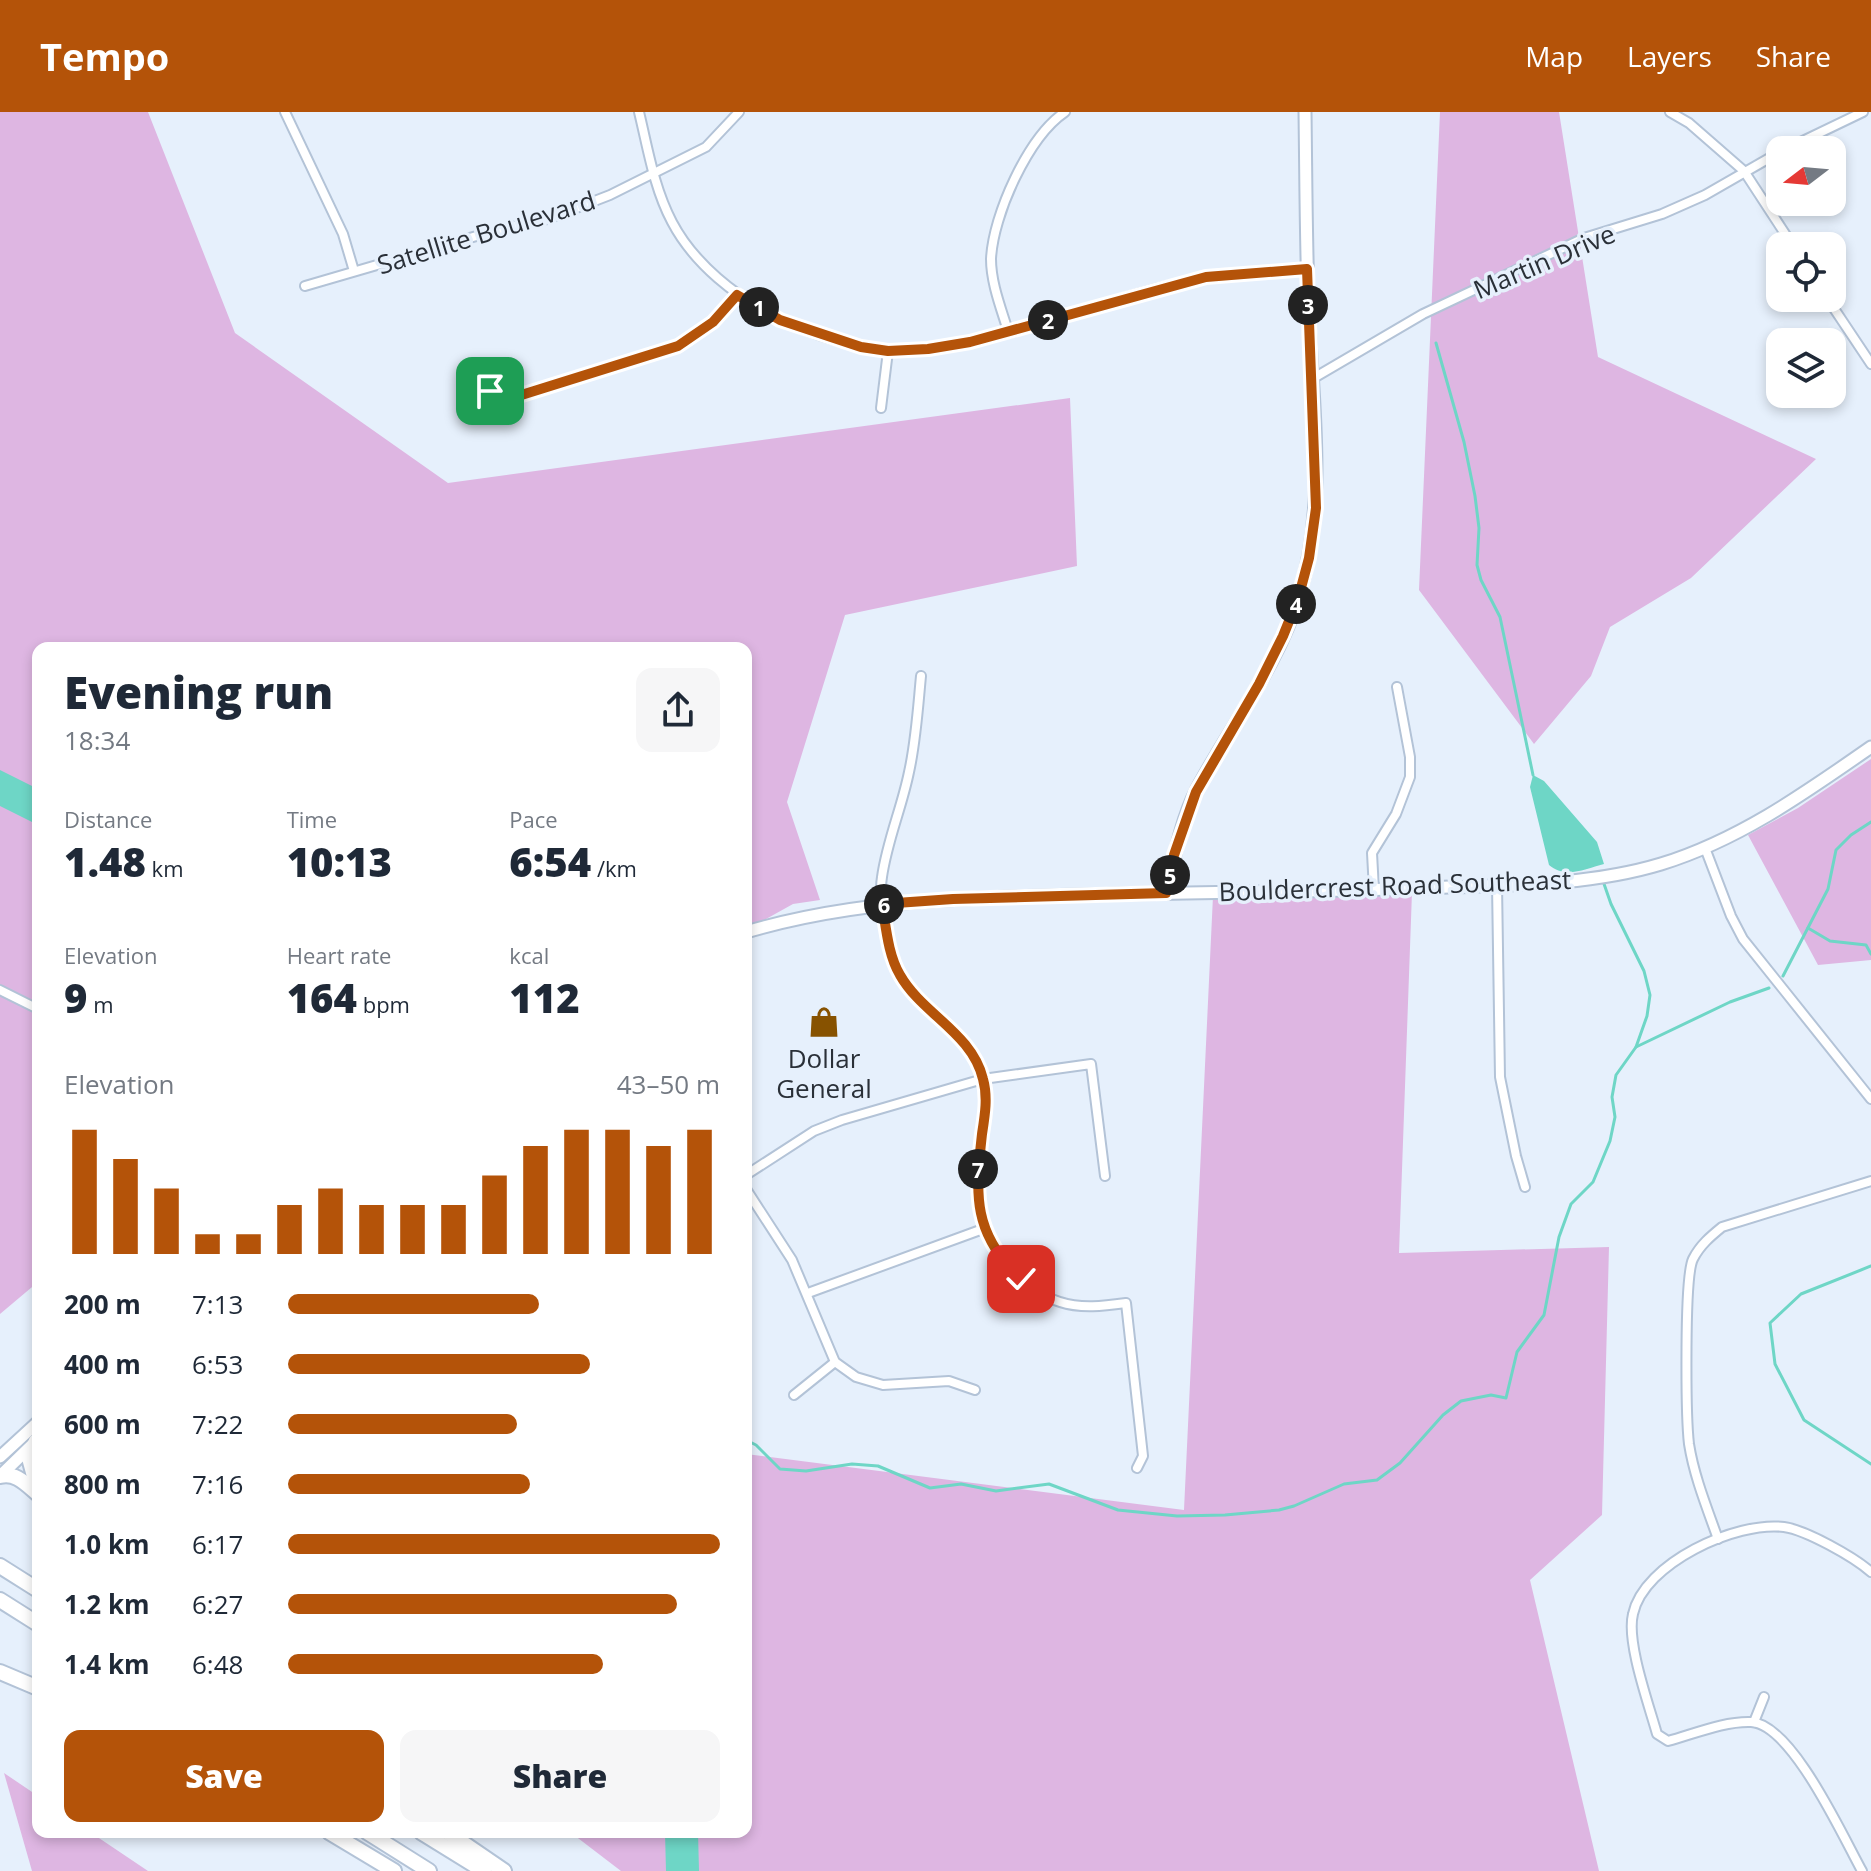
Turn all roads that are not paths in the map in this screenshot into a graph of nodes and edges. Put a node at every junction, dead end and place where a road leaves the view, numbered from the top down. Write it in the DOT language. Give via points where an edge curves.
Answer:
graph roads {
  1 [pos="285,112"];
  2 [pos="639,112"];
  3 [pos="739,112"];
  4 [pos="1065,112"];
  5 [pos="1305,112"];
  6 [pos="1670,112"];
  7 [pos="1863,112"];
  8 [pos="1813,136"];
  9 [pos="1766,159"];
  10 [pos="1744,171"];
  11 [pos="653,173"];
  12 [pos="1784,232"];
  13 [pos="1307,269"];
  14 [pos="354,271"];
  15 [pos="305,286"];
  16 [pos="737,295"];
  17 [pos="1836,312"];
  18 [pos="1008,331"];
  19 [pos="888,351"];
  20 [pos="1871,364"];
  21 [pos="1312,379"];
  22 [pos="490,391"];
  23 [pos="881,408"];
  24 [pos="921,676"];
  25 [pos="1397,687"];
  26 [pos="1871,747"];
  27 [pos="1705,848"];
  28 [pos="1497,885"];
  29 [pos="1374,890"];
  30 [pos="1166,893"];
  31 [pos="882,904"];
  32 [pos="752,930"];
  33 [pos="0,990"];
  34 [pos="32,1006"];
  35 [pos="983,1079"];
  36 [pos="1871,1099"];
  37 [pos="752,1171"];
  38 [pos="1105,1176"];
  39 [pos="1871,1181"];
  40 [pos="1525,1187"];
  41 [pos="752,1198"];
  42 [pos="983,1229"];
  43 [pos="808,1293"];
  44 [pos="835,1362"];
  45 [pos="975,1390"];
  46 [pos="794,1395"];
  47 [pos="32,1428"];
  48 [pos="32,1445"];
  49 [pos="32,1451"];
  50 [pos="0,1457"];
  51 [pos="1137,1468"];
  52 [pos="32,1475"];
  53 [pos="0,1476"];
  54 [pos="32,1488"];
  55 [pos="1718,1539"];
  56 [pos="0,1566"];
  57 [pos="1871,1572"];
  58 [pos="32,1586"];
  59 [pos="0,1600"];
  60 [pos="32,1620"];
  61 [pos="0,1672"];
  62 [pos="32,1685"];
  63 [pos="1764,1697"];
  64 [pos="1754,1722"];
  65 [pos="339,1838"];
  66 [pos="377,1838"];
  67 [pos="431,1838"];
  68 [pos="456,1838"];
  69 [pos="394,1871"];
  70 [pos="429,1871"];
  71 [pos="484,1871"];
  72 [pos="504,1871"];
  73 [pos="1862,1871"];
  1 -- 14 [label="street" via="343,234"];
  2 -- 11 [label="street"];
  3 -- 11 [label="street, Satellite Boulevard" via="706,147"];
  4 -- 18 [label="street" via="1044,131 1027,158 994,234 991,261"];
  5 -- 13 [label="street"];
  6 -- 10 [label="street"];
  7 -- 8 [label="street, Martin Drive"];
  9 -- 10 [label="street, Martin Drive"];
  10 -- 12 [label="street"];
  10 -- 21 [label="street, Martin Drive" via="1662,214 1584,238 1423,314"];
  11 -- 14 [label="street, Satellite Boulevard" via="548,219"];
  11 -- 16 [label="street" via="673,224 713,276"];
  13 -- 18 [label="street" via="1206,277"];
  13 -- 21 [label="street"];
  14 -- 15 [label="street, Satellite Boulevard"];
  16 -- 19 [label="street" via="780,320"];
  16 -- 22 [label="street" via="713,322 678,346 515,397"];
  17 -- 20 [label="street"];
  18 -- 19 [label="street" via="928,349"];
  19 -- 23 [label="street"];
  21 -- 30 [label="street" via="1316,508 1298,599 1259,684 1196,792"];
  24 -- 31 [label="street" via="910,770 881,879"];
  25 -- 29 [label="street" via="1410,777 1396,814 1372,853"];
  26 -- 27 [label="street, Bouldercrest Road Southeast" via="1758,822"];
  27 -- 28 [label="street, Bouldercrest Road Southeast" via="1659,865 1593,878"];
  27 -- 36 [label="street" via="1743,939"];
  28 -- 29 [label="street, Bouldercrest Road Southeast"];
  28 -- 40 [label="street" via="1500,1077"];
  29 -- 30 [label="street, Bouldercrest Road Southeast"];
  30 -- 31 [label="street, Bouldercrest Road Southeast"];
  31 -- 32 [label="street, Bouldercrest Road Southeast"];
  31 -- 35 [label="street" via="900,976 958,1035"];
  33 -- 34 [label="street"];
  35 -- 37 [label="street" via="814,1131"];
  35 -- 38 [label="street" via="1091,1064"];
  35 -- 42 [label="street" via="986,1101 977,1175"];
  39 -- 55 [label="street" via="1722,1227 1692,1260 1689,1443"];
  41 -- 43 [label="street"];
  42 -- 43 [label="street"];
  42 -- 51 [label="street" via="1005,1264 1038,1293 1078,1306 1126,1303 1143,1456"];
  43 -- 44 [label="street"];
  44 -- 45 [label="street" via="856,1377 883,1385 949,1381"];
  44 -- 46 [label="street"];
  47 -- 50 [label="street"];
  48 -- 53 [label="street"];
  49 -- 52 [label="highway"];
  53 -- 54 [label="highway" via="18,1478"];
  55 -- 57 [label="street" via="1785,1527 1857,1560"];
  55 -- 64 [label="street" via="1697,1547 1647,1585 1632,1614 1634,1648 1660,1743"];
  56 -- 58 [label="highway"];
  59 -- 60 [label="highway"];
  61 -- 62 [label="highway"];
  63 -- 64 [label="street"];
  64 -- 73 [label="street" via="1780,1737 1798,1756"];
  65 -- 69 [label="highway"];
  66 -- 70 [label="highway"];
  67 -- 71 [label="highway"];
  68 -- 72 [label="highway"];
}
